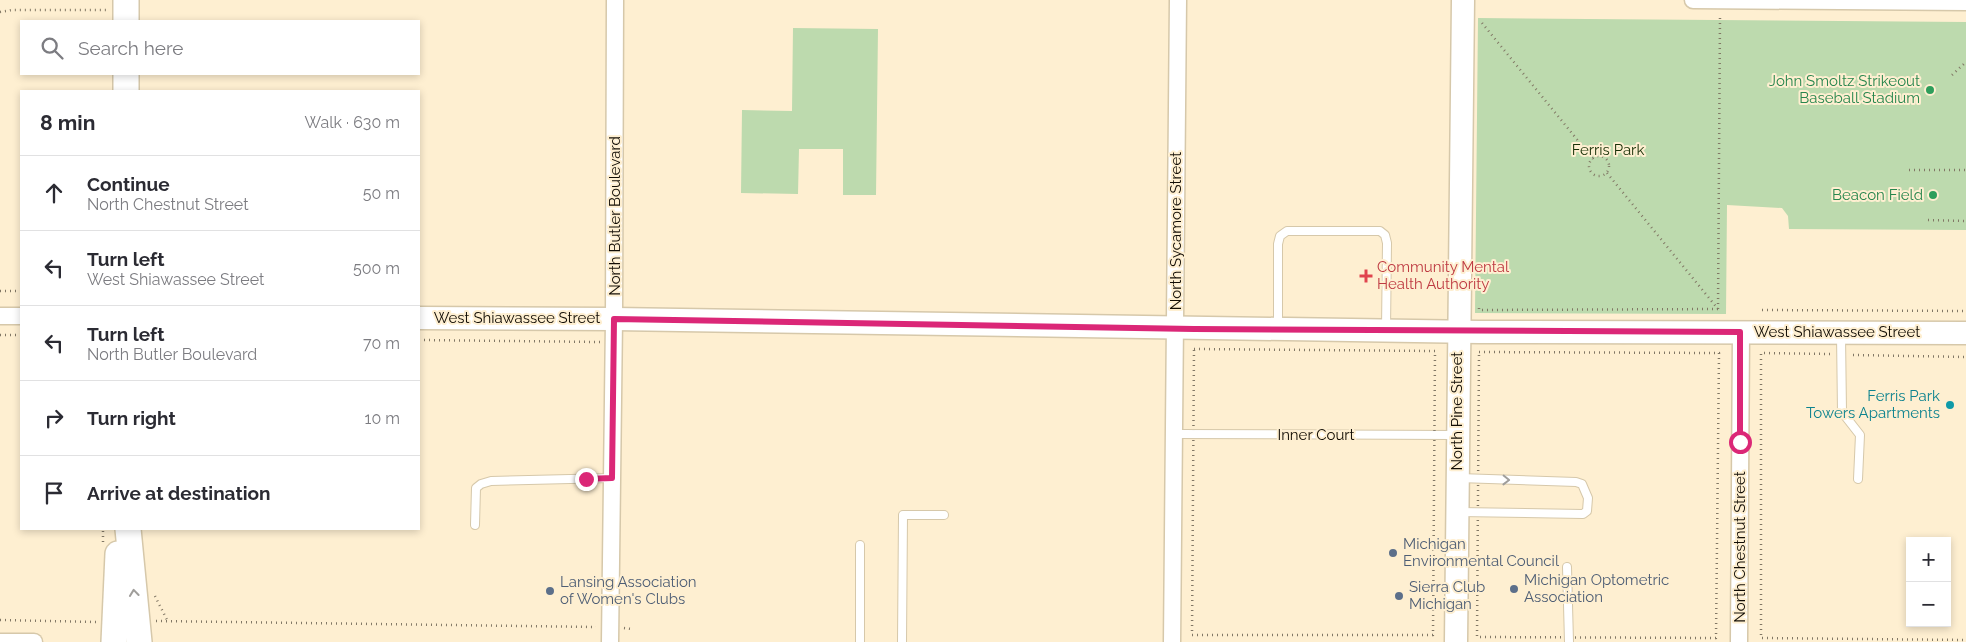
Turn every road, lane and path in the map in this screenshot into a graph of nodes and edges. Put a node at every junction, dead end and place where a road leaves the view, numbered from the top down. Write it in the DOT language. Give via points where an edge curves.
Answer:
graph roads {
  1 [pos="615,0"];
  2 [pos="1178,0"];
  3 [pos="1463,0"];
  4 [pos="1693,0"];
  5 [pos="1720,0"];
  6 [pos="1966,2"];
  7 [pos="120,10"];
  8 [pos="0,12"];
  9 [pos="1482,23"];
  10 [pos="1966,62"];
  11 [pos="126,75"];
  12 [pos="1952,75"];
  13 [pos="126,90"];
  14 [pos="1593,158"];
  15 [pos="1910,170"];
  16 [pos="1966,170"];
  17 [pos="1607,173"];
  18 [pos="1928,220"];
  19 [pos="1966,221"];
  20 [pos="0,291"];
  21 [pos="20,291"];
  22 [pos="1718,309"];
  23 [pos="1479,310"];
  24 [pos="1762,310"];
  25 [pos="1966,311"];
  26 [pos="0,316"];
  27 [pos="20,316"];
  28 [pos="420,318"];
  29 [pos="614,319"];
  30 [pos="1176,328"];
  31 [pos="1278,329"];
  32 [pos="1386,331"];
  33 [pos="1458,332"];
  34 [pos="1740,332"];
  35 [pos="1966,333"];
  36 [pos="0,335"];
  37 [pos="20,335"];
  38 [pos="420,340"];
  39 [pos="614,342"];
  40 [pos="1841,344"];
  41 [pos="1966,357"];
  42 [pos="1175,434"];
  43 [pos="1193,434"];
  44 [pos="1446,435"];
  45 [pos="612,478"];
  46 [pos="1457,478"];
  47 [pos="1858,479"];
  48 [pos="1457,512"];
  49 [pos="944,515"];
  50 [pos="475,525"];
  51 [pos="119,530"];
  52 [pos="128,530"];
  53 [pos="860,545"];
  54 [pos="1567,567"];
  55 [pos="0,620"];
  56 [pos="631,629"];
  57 [pos="126,632"];
  58 [pos="610,635"];
  59 [pos="1966,640"];
  60 [pos="0,642"];
  61 [pos="34,642"];
  62 [pos="860,642"];
  63 [pos="902,642"];
  64 [pos="1172,642"];
  65 [pos="1456,642"];
  66 [pos="1568,642"];
  67 [pos="1739,642"];
  1 -- 29 [label="street, North Butler Boulevard"];
  2 -- 30 [label="street, North Sycamore Street"];
  3 -- 33 [label="street, North Pine Street"];
  4 -- 5 [label="street"];
  5 -- 6 [label="street"];
  5 -- 22 [label="path"];
  7 -- 8 [label="path"];
  9 -- 14 [label="path"];
  10 -- 12 [label="path"];
  11 -- 13 [label="main road"];
  14 -- 17 [label="path" via="1606,158 1609,164"];
  14 -- 17 [label="path" via="1590,164 1592,173 1598,176"];
  15 -- 16 [label="path"];
  17 -- 22 [label="path"];
  18 -- 19 [label="path"];
  20 -- 21 [label="path"];
  22 -- 23 [label="path"];
  24 -- 25 [label="path"];
  26 -- 27 [label="street"];
  28 -- 29 [label="street, West Shiawassee Street"];
  29 -- 30 [label="street, West Shiawassee Street"];
  29 -- 39 [label="street, North Butler Boulevard"];
  30 -- 31 [label="street, West Shiawassee Street"];
  30 -- 42 [label="street, North Sycamore Street"];
  31 -- 32 [label="street, West Shiawassee Street"];
  31 -- 32 [label="lane" via="1280,236 1287,231 1380,231 1387,243"];
  32 -- 33 [label="street, West Shiawassee Street"];
  33 -- 34 [label="street, West Shiawassee Street"];
  33 -- 44 [label="street, North Pine Street"];
  34 -- 40 [label="street, West Shiawassee Street"];
  34 -- 67 [label="street, North Chestnut Street"];
  35 -- 40 [label="street, West Shiawassee Street"];
  36 -- 37 [label="path"];
  38 -- 39 [label="path"];
  39 -- 45 [label="street, North Butler Boulevard"];
  40 -- 41 [label="path"];
  40 -- 47 [label="lane" via="1842,412 1860,435"];
  40 -- 59 [label="path" via="1761,353 1761,638"];
  42 -- 43 [label="lane, Inner Court"];
  42 -- 64 [label="street, North Sycamore Street"];
  43 -- 44 [label="lane, Inner Court"];
  43 -- 44 [label="path" via="1194,349 1436,351"];
  43 -- 44 [label="path" via="1192,635 1433,635"];
  44 -- 46 [label="street, North Pine Street"];
  45 -- 50 [label="lane" via="491,481 481,484 476,488"];
  45 -- 58 [label="street, North Butler Boulevard"];
  46 -- 48 [label="street, North Pine Street"];
  46 -- 48 [label="lane, one-way" via="1576,482 1582,484 1588,498 1587,511 1583,514"];
  48 -- 65 [label="street, North Pine Street"];
  49 -- 63 [label="lane" via="903,515"];
  51 -- 57 [label="main road"];
  57 -- 52 [label="main road, one-way"];
  53 -- 62 [label="lane"];
  54 -- 66 [label="lane"];
  55 -- 57 [label="path"];
  56 -- 58 [label="path"];
  57 -- 58 [label="path"];
  60 -- 61 [label="street"];
}
